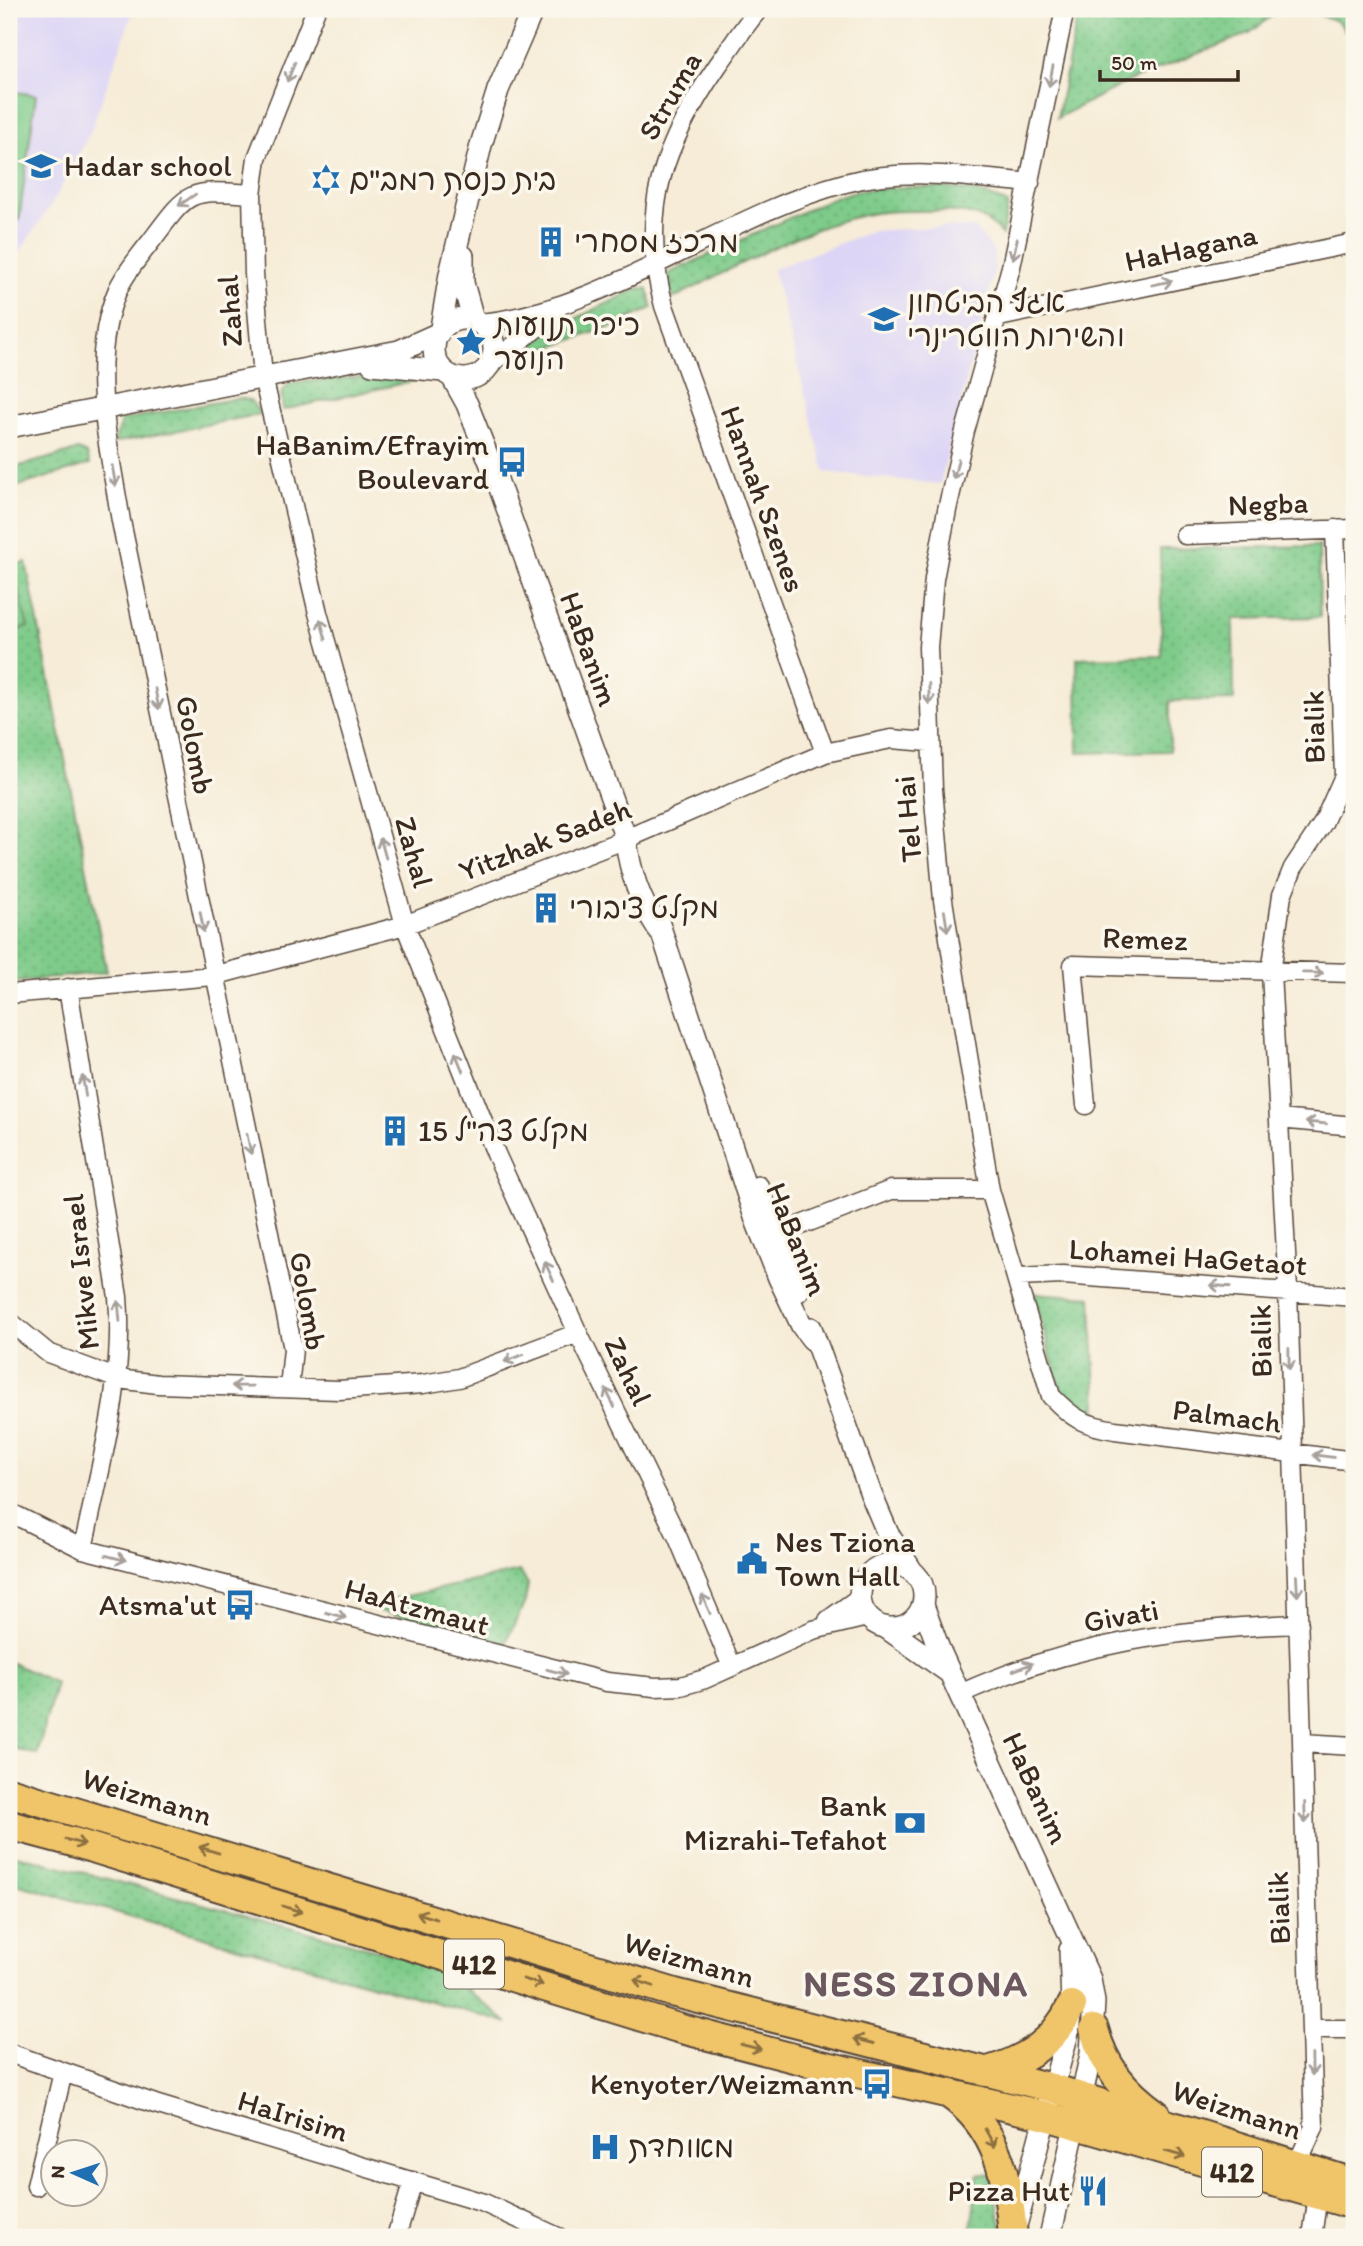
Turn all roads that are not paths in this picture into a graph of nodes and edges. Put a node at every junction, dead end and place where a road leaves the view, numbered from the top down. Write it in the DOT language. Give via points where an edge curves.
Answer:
graph roads {
  1 [pos="316,9"];
  2 [pos="533,9"];
  3 [pos="760,9"];
  4 [pos="1065,9"];
  5 [pos="1030,183"];
  6 [pos="252,194"];
  7 [pos="464,223"];
  8 [pos="1354,243"];
  9 [pos="654,263"];
  10 [pos="573,301"];
  11 [pos="999,317"];
  12 [pos="477,321"];
  13 [pos="439,331"];
  14 [pos="335,364"];
  15 [pos="487,368"];
  16 [pos="447,374"];
  17 [pos="263,377"];
  18 [pos="104,408"];
  19 [pos="9,426"];
  20 [pos="497,480"];
  21 [pos="1354,528"];
  22 [pos="1335,529"];
  23 [pos="1185,535"];
  24 [pos="929,742"];
  25 [pos="825,753"];
  26 [pos="1349,776"];
  27 [pos="626,839"];
  28 [pos="405,925"];
  29 [pos="1271,972"];
  30 [pos="1354,973"];
  31 [pos="213,976"];
  32 [pos="68,988"];
  33 [pos="9,994"];
  34 [pos="1086,1105"];
  35 [pos="1279,1119"];
  36 [pos="1354,1126"];
  37 [pos="737,1156"];
  38 [pos="990,1190"];
  39 [pos="778,1234"];
  40 [pos="1018,1277"];
  41 [pos="1288,1290"];
  42 [pos="1354,1297"];
  43 [pos="9,1321"];
  44 [pos="578,1333"];
  45 [pos="813,1339"];
  46 [pos="118,1379"];
  47 [pos="289,1388"];
  48 [pos="1093,1426"];
  49 [pos="1291,1452"];
  50 [pos="1354,1461"];
  51 [pos="871,1494"];
  52 [pos="9,1512"];
  53 [pos="83,1549"];
  54 [pos="912,1571"];
  55 [pos="869,1605"];
  56 [pos="923,1605"];
  57 [pos="1298,1623"];
  58 [pos="732,1667"];
  59 [pos="951,1674"];
  60 [pos="960,1694"];
  61 [pos="1302,1743"];
  62 [pos="1354,1746"];
  63 [pos="9,1792"];
  64 [pos="9,1825"];
  65 [pos="1067,1927"];
  66 [pos="1072,2005"];
  67 [pos="1094,2029"];
  68 [pos="1311,2029"];
  69 [pos="1354,2029"];
  70 [pos="9,2053"];
  71 [pos="63,2072"];
  72 [pos="985,2072"];
  73 [pos="1052,2088"];
  74 [pos="943,2091"];
  75 [pos="1082,2097"];
  76 [pos="1043,2115"];
  77 [pos="1167,2122"];
  78 [pos="1074,2124"];
  79 [pos="1297,2164"];
  80 [pos="413,2181"];
  81 [pos="1354,2183"];
  82 [pos="36,2186"];
  83 [pos="1318,2195"];
  84 [pos="1354,2205"];
  85 [pos="396,2237"];
  86 [pos="558,2237"];
  87 [pos="1014,2237"];
  88 [pos="1050,2237"];
  89 [pos="1312,2237"];
  1 -- 6 [label="street, Zahal, one-way" via="257,158"];
  2 -- 7 [label="street" via="498,90"];
  3 -- 9 [label="street, Struma" via="692,103 668,150 659,177"];
  4 -- 5 [label="street, Tel Hai, one-way"];
  5 -- 9 [label="street" via="937,175 847,182 776,206"];
  5 -- 11 [label="street, Tel Hai, one-way"];
  6 -- 17 [label="street, Zahal"];
  6 -- 18 [label="street, Golomb, one-way" via="191,194 138,258 118,288 112,311 103,369"];
  7 -- 12 [label="street" via="463,283"];
  7 -- 13 [label="street"];
  11 -- 8 [label="street, HaHagana, one-way"];
  9 -- 10 [label="street"];
  9 -- 25 [label="street, Hannah Szenes" via="664,306"];
  10 -- 12 [label="street" via="512,319"];
  10 -- 15 [label="street"];
  11 -- 24 [label="street, Tel Hai, one-way" via="965,432 934,579 928,647"];
  12 -- 13 [label="street" via="456,319"];
  12 -- 15 [label="street" via="487,329 494,346"];
  13 -- 14 [label="street" via="399,351"];
  13 -- 16 [label="street" via="433,354"];
  14 -- 16 [label="street" via="411,366"];
  14 -- 17 [label="street"];
  15 -- 16 [label="street" via="468,379"];
  15 -- 20 [label="street, HaBanim" via="480,406"];
  16 -- 20 [label="street, HaBanim" via="467,404"];
  17 -- 18 [label="street"];
  28 -- 17 [label="street, Zahal, one-way" via="318,613"];
  18 -- 19 [label="street"];
  18 -- 31 [label="street, Golomb, one-way" via="121,521"];
  20 -- 27 [label="street, HaBanim"];
  21 -- 22 [label="street, Negba"];
  22 -- 23 [label="street, Negba"];
  22 -- 26 [label="street, Bialik"];
  24 -- 25 [label="street, Yitzhak Sadeh" via="891,739"];
  24 -- 38 [label="street, Tel Hai, one-way" via="943,900"];
  25 -- 27 [label="street, Yitzhak Sadeh"];
  26 -- 29 [label="street, Bialik" via="1293,868 1282,895"];
  27 -- 28 [label="street, Yitzhak Sadeh"];
  27 -- 37 [label="street, HaBanim" via="632,876 659,930"];
  28 -- 31 [label="street, Yitzhak Sadeh"];
  44 -- 28 [label="street, Zahal, one-way" via="496,1154"];
  29 -- 30 [label="street, Remez, one-way"];
  29 -- 34 [label="street, Remez" via="1073,965"];
  29 -- 35 [label="street, Bialik"];
  31 -- 32 [label="street, Yitzhak Sadeh"];
  31 -- 47 [label="street, Golomb, one-way" via="293,1349"];
  32 -- 33 [label="street, Yitzhak Sadeh"];
  46 -- 32 [label="street, Mikve Israel, one-way" via="118,1297"];
  36 -- 35 [label="street, one-way"];
  35 -- 41 [label="street, Bialik"];
  37 -- 39 [label="street, HaBanim" via="755,1181"];
  37 -- 45 [label="street, HaBanim" via="741,1179 779,1278"];
  38 -- 39 [label="street" via="891,1190"];
  38 -- 40 [label="street, Tel Hai"];
  39 -- 45 [label="street, HaBanim"];
  41 -- 40 [label="street, Lohamei HaGetaot, one-way" via="1063,1275"];
  40 -- 48 [label="street, Tel Hai" via="1051,1396 1070,1416"];
  41 -- 42 [label="street, Lohamei HaGetaot"];
  41 -- 49 [label="street, Bialik, one-way"];
  43 -- 46 [label="street" via="48,1353"];
  44 -- 47 [label="street, one-way" via="447,1380 386,1388"];
  58 -- 44 [label="street, Zahal, one-way" via="678,1538"];
  45 -- 51 [label="street, HaBanim"];
  47 -- 46 [label="street, one-way"];
  46 -- 53 [label="street, Mikve Israel"];
  48 -- 49 [label="street, Palmach"];
  50 -- 49 [label="street, Palmach, one-way"];
  49 -- 57 [label="street, Bialik, one-way"];
  51 -- 54 [label="street, HaBanim" via="888,1534"];
  51 -- 55 [label="street, HaBanim" via="877,1528"];
  52 -- 53 [label="street, HaAtzmaut"];
  53 -- 58 [label="street, HaAtzmaut, one-way" via="585,1678 681,1686"];
  54 -- 55 [label="street" via="892,1564 873,1570"];
  54 -- 56 [label="street, HaBanim" via="922,1586"];
  55 -- 56 [label="street" via="904,1626"];
  55 -- 58 [label="street, HaAtzmaut"];
  55 -- 59 [label="street, HaBanim"];
  56 -- 59 [label="street, HaBanim"];
  60 -- 57 [label="street, Givati, one-way" via="1042,1660 1101,1646 1227,1626"];
  57 -- 61 [label="street, Bialik"];
  59 -- 60 [label="street, HaBanim"];
  60 -- 65 [label="street, HaBanim"];
  61 -- 62 [label="street"];
  61 -- 68 [label="street, Bialik, one-way"];
  72 -- 63 [label="main road, Weizmann / 412, one-way" via="675,1993"];
  64 -- 74 [label="main road, Weizmann / 412, one-way" via="678,2028"];
  65 -- 66 [label="street, HaBanim"];
  65 -- 67 [label="street, HaBanim" via="1090,1979"];
  66 -- 72 [label="main road" via="1062,2026 1041,2047 1021,2060"];
  66 -- 73 [label="street, HaBanim"];
  67 -- 75 [label="street, HaBanim"];
  67 -- 77 [label="main road" via="1113,2074 1130,2094"];
  68 -- 69 [label="street"];
  68 -- 79 [label="street, Bialik, one-way" via="1314,2127"];
  70 -- 71 [label="street, HaIrisim"];
  71 -- 80 [label="street, HaIrisim"];
  71 -- 82 [label="street"];
  72 -- 73 [label="main road, Weizmann / 412"];
  73 -- 75 [label="main road, Weizmann / 412"];
  73 -- 76 [label="street, HaBanim"];
  74 -- 76 [label="main road, Weizmann / 412"];
  74 -- 87 [label="main road, one-way" via="965,2104 997,2151"];
  75 -- 77 [label="main road, Weizmann / 412"];
  75 -- 78 [label="street, HaBanim"];
  76 -- 78 [label="main road, Weizmann / 412"];
  76 -- 87 [label="street, HaBanim"];
  77 -- 79 [label="main road, Weizmann / 412"];
  78 -- 83 [label="main road, Weizmann / 412, one-way"];
  78 -- 88 [label="street, HaBanim"];
  79 -- 81 [label="main road, Weizmann / 412"];
  80 -- 85 [label="street"];
  80 -- 86 [label="street, HaIrisim" via="484,2203"];
  83 -- 84 [label="main road, Weizmann / 412"];
  83 -- 89 [label="street"];
}
